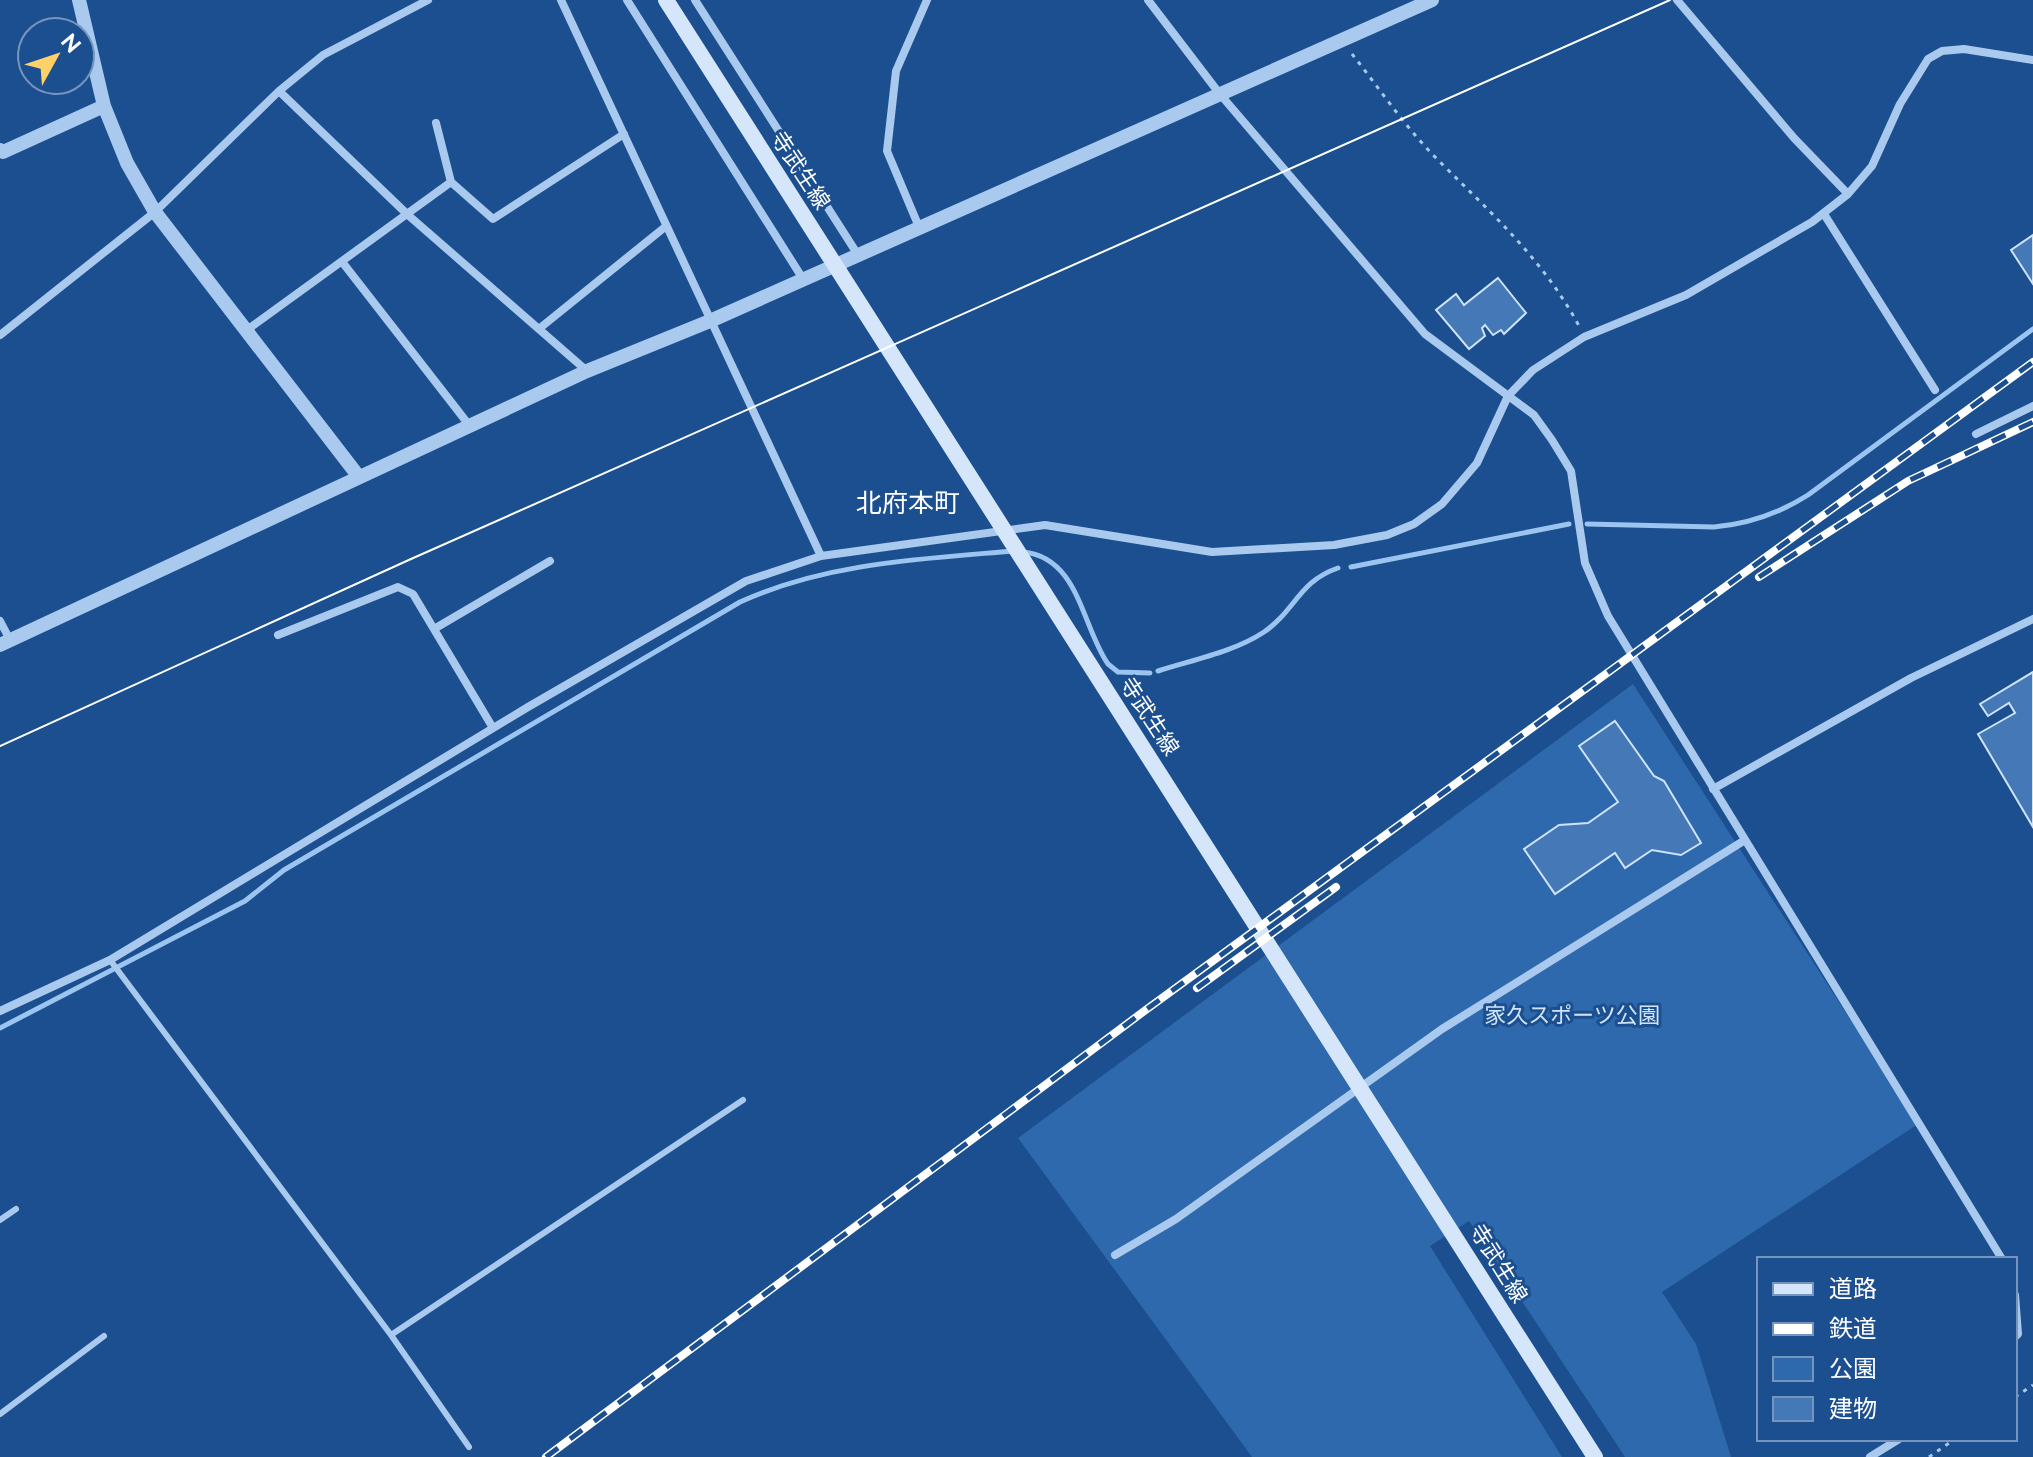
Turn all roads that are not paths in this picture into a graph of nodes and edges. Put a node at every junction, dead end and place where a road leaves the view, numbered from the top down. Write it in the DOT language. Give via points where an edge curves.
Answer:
graph roads {
  1 [pos="79,0"];
  2 [pos="428,0"];
  3 [pos="561,0"];
  4 [pos="627,0"];
  5 [pos="666,0"];
  6 [pos="695,0"];
  7 [pos="927,0"];
  8 [pos="1148,0"];
  9 [pos="1432,0"];
  10 [pos="1677,0"];
  11 [pos="2033,60"];
  12 [pos="279,91"];
  13 [pos="1219,93"];
  14 [pos="104,106"];
  15 [pos="436,123"];
  16 [pos="624,134"];
  17 [pos="0,150"];
  18 [pos="451,182"];
  19 [pos="1848,194"];
  20 [pos="155,212"];
  21 [pos="1824,214"];
  22 [pos="408,215"];
  23 [pos="665,227"];
  24 [pos="919,227"];
  25 [pos="858,255"];
  26 [pos="343,263"];
  27 [pos="803,279"];
  28 [pos="710,321"];
  29 [pos="540,328"];
  30 [pos="247,330"];
  31 [pos="0,335"];
  32 [pos="587,371"];
  33 [pos="1935,390"];
  34 [pos="1508,396"];
  35 [pos="2033,406"];
  36 [pos="469,425"];
  37 [pos="1976,434"];
  38 [pos="359,477"];
  39 [pos="821,556"];
  40 [pos="550,561"];
  41 [pos="2033,619"];
  42 [pos="0,621"];
  43 [pos="434,629"];
  44 [pos="278,635"];
  45 [pos="5,643"];
  46 [pos="493,728"];
  47 [pos="1713,789"];
  48 [pos="1745,840"];
  49 [pos="110,960"];
  50 [pos="0,1011"];
  51 [pos="743,1100"];
  52 [pos="16,1209"];
  53 [pos="0,1220"];
  54 [pos="1115,1255"];
  55 [pos="2001,1257"];
  56 [pos="391,1335"];
  57 [pos="104,1336"];
  58 [pos="0,1414"];
  59 [pos="1896,1441"];
  60 [pos="469,1447"];
  61 [pos="1595,1457"];
  62 [pos="1870,1457"];
  1 -- 14 [label="street"];
  2 -- 12 [label="street" via="323,55"];
  3 -- 16 [label="street"];
  4 -- 27 [label="street"];
  5 -- 61 [label="main road, 寺武生線"];
  6 -- 25 [label="street"];
  7 -- 24 [label="street" via="896,71 887,151"];
  8 -- 13 [label="street"];
  9 -- 13 [label="street"];
  10 -- 19 [label="street"];
  11 -- 19 [label="street" via="1964,49 1928,59 1872,166"];
  12 -- 20 [label="street"];
  12 -- 22 [label="street"];
  13 -- 24 [label="street"];
  13 -- 34 [label="street" via="1425,334"];
  14 -- 17 [label="street"];
  14 -- 20 [label="street"];
  15 -- 18 [label="street"];
  16 -- 18 [label="street" via="493,219"];
  16 -- 23 [label="street"];
  18 -- 22 [label="street"];
  19 -- 21 [label="street"];
  20 -- 30 [label="street"];
  20 -- 31 [label="street"];
  21 -- 33 [label="street"];
  21 -- 34 [label="street" via="1686,295 1584,337 1533,370"];
  22 -- 26 [label="street"];
  22 -- 29 [label="street"];
  23 -- 28 [label="street"];
  23 -- 29 [label="street"];
  24 -- 25 [label="street"];
  25 -- 27 [label="street"];
  26 -- 30 [label="street"];
  26 -- 36 [label="street"];
  27 -- 28 [label="street"];
  28 -- 32 [label="street"];
  28 -- 39 [label="street"];
  29 -- 32 [label="street"];
  30 -- 38 [label="street"];
  32 -- 36 [label="street"];
  34 -- 39 [label="street" via="1477,463 1442,504 1387,535 1334,545 1212,552 1045,525"];
  34 -- 47 [label="street" via="1534,415 1571,471 1585,563 1608,616"];
  35 -- 37 [label="street"];
  36 -- 38 [label="street"];
  38 -- 45 [label="street"];
  39 -- 46 [label="street" via="746,581"];
  40 -- 43 [label="street"];
  41 -- 47 [label="street" via="1911,678"];
  42 -- 45 [label="street"];
  43 -- 44 [label="street" via="413,594 398,587"];
  43 -- 46 [label="street"];
  46 -- 49 [label="street"];
  47 -- 48 [label="street"];
  48 -- 54 [label="street" via="1442,1029 1176,1219"];
  48 -- 55 [label="street"];
  49 -- 50 [label="street"];
  49 -- 56 [label="lane"];
  51 -- 56 [label="lane"];
  52 -- 53 [label="lane"];
  56 -- 60 [label="lane"];
  57 -- 58 [label="lane"];
  59 -- 62 [label="street"];
}
